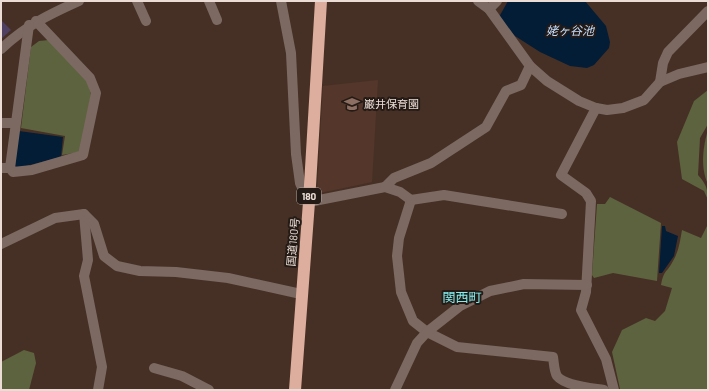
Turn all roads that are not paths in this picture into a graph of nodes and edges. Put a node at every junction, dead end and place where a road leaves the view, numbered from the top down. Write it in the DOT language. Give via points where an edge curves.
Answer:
graph roads {
  1 [pos="79,1"];
  2 [pos="137,1"];
  3 [pos="209,1"];
  4 [pos="281,1"];
  5 [pos="321,1"];
  6 [pos="478,1"];
  7 [pos="497,1"];
  8 [pos="489,9"];
  9 [pos="708,11"];
  10 [pos="217,20"];
  11 [pos="146,21"];
  12 [pos="33,23"];
  13 [pos="1,49"];
  14 [pos="530,66"];
  15 [pos="708,67"];
  16 [pos="660,82"];
  17 [pos="596,108"];
  18 [pos="1,123"];
  19 [pos="15,123"];
  20 [pos="5,168"];
  21 [pos="385,188"];
  22 [pos="411,200"];
  23 [pos="309,202"];
  24 [pos="84,214"];
  25 [pos="562,214"];
  26 [pos="1,244"];
  27 [pos="587,285"];
  28 [pos="301,294"];
  29 [pos="427,332"];
  30 [pos="154,368"];
  31 [pos="578,388"];
  32 [pos="98,390"];
  33 [pos="209,390"];
  34 [pos="295,390"];
  35 [pos="395,390"];
  36 [pos="604,390"];
  37 [pos="614,390"];
  1 -- 12 [label="street"];
  2 -- 11 [label="street"];
  3 -- 10 [label="street"];
  4 -- 23 [label="street" via="291,53 300,183"];
  5 -- 23 [label="highway, 国道180号 / 180"];
  6 -- 8 [label="street"];
  7 -- 8 [label="street"];
  8 -- 14 [label="street"];
  9 -- 16 [label="street" via="668,52"];
  12 -- 13 [label="street"];
  12 -- 19 [label="street"];
  12 -- 20 [label="street" via="90,78 96,93 83,155 32,170 13,172"];
  14 -- 17 [label="street" via="547,81 579,101"];
  14 -- 21 [label="street" via="521,86 506,91 486,127 431,162 394,178"];
  15 -- 16 [label="street" via="678,74"];
  16 -- 17 [label="street" via="644,100 623,108"];
  17 -- 27 [label="street" via="561,175 586,192 591,201"];
  18 -- 19 [label="street"];
  19 -- 20 [label="street"];
  21 -- 22 [label="street" via="400,192"];
  21 -- 23 [label="street"];
  22 -- 25 [label="street" via="444,195"];
  22 -- 29 [label="street" via="399,238 397,256 400,285 413,321"];
  23 -- 28 [label="highway, 国道180号 / 180"];
  24 -- 26 [label="street" via="55,218"];
  24 -- 28 [label="street" via="94,224 104,256 117,266 140,271 228,278"];
  24 -- 32 [label="street" via="88,260 84,276 102,366"];
  27 -- 29 [label="street" via="524,284 490,291 460,306"];
  27 -- 37 [label="street" via="582,314 606,359"];
  28 -- 34 [label="highway, 国道180号 / 180"];
  29 -- 31 [label="street" via="457,347 553,357 556,375"];
  29 -- 35 [label="street" via="417,343"];
  30 -- 33 [label="street" via="182,376"];
  31 -- 36 [label="street"];
}
